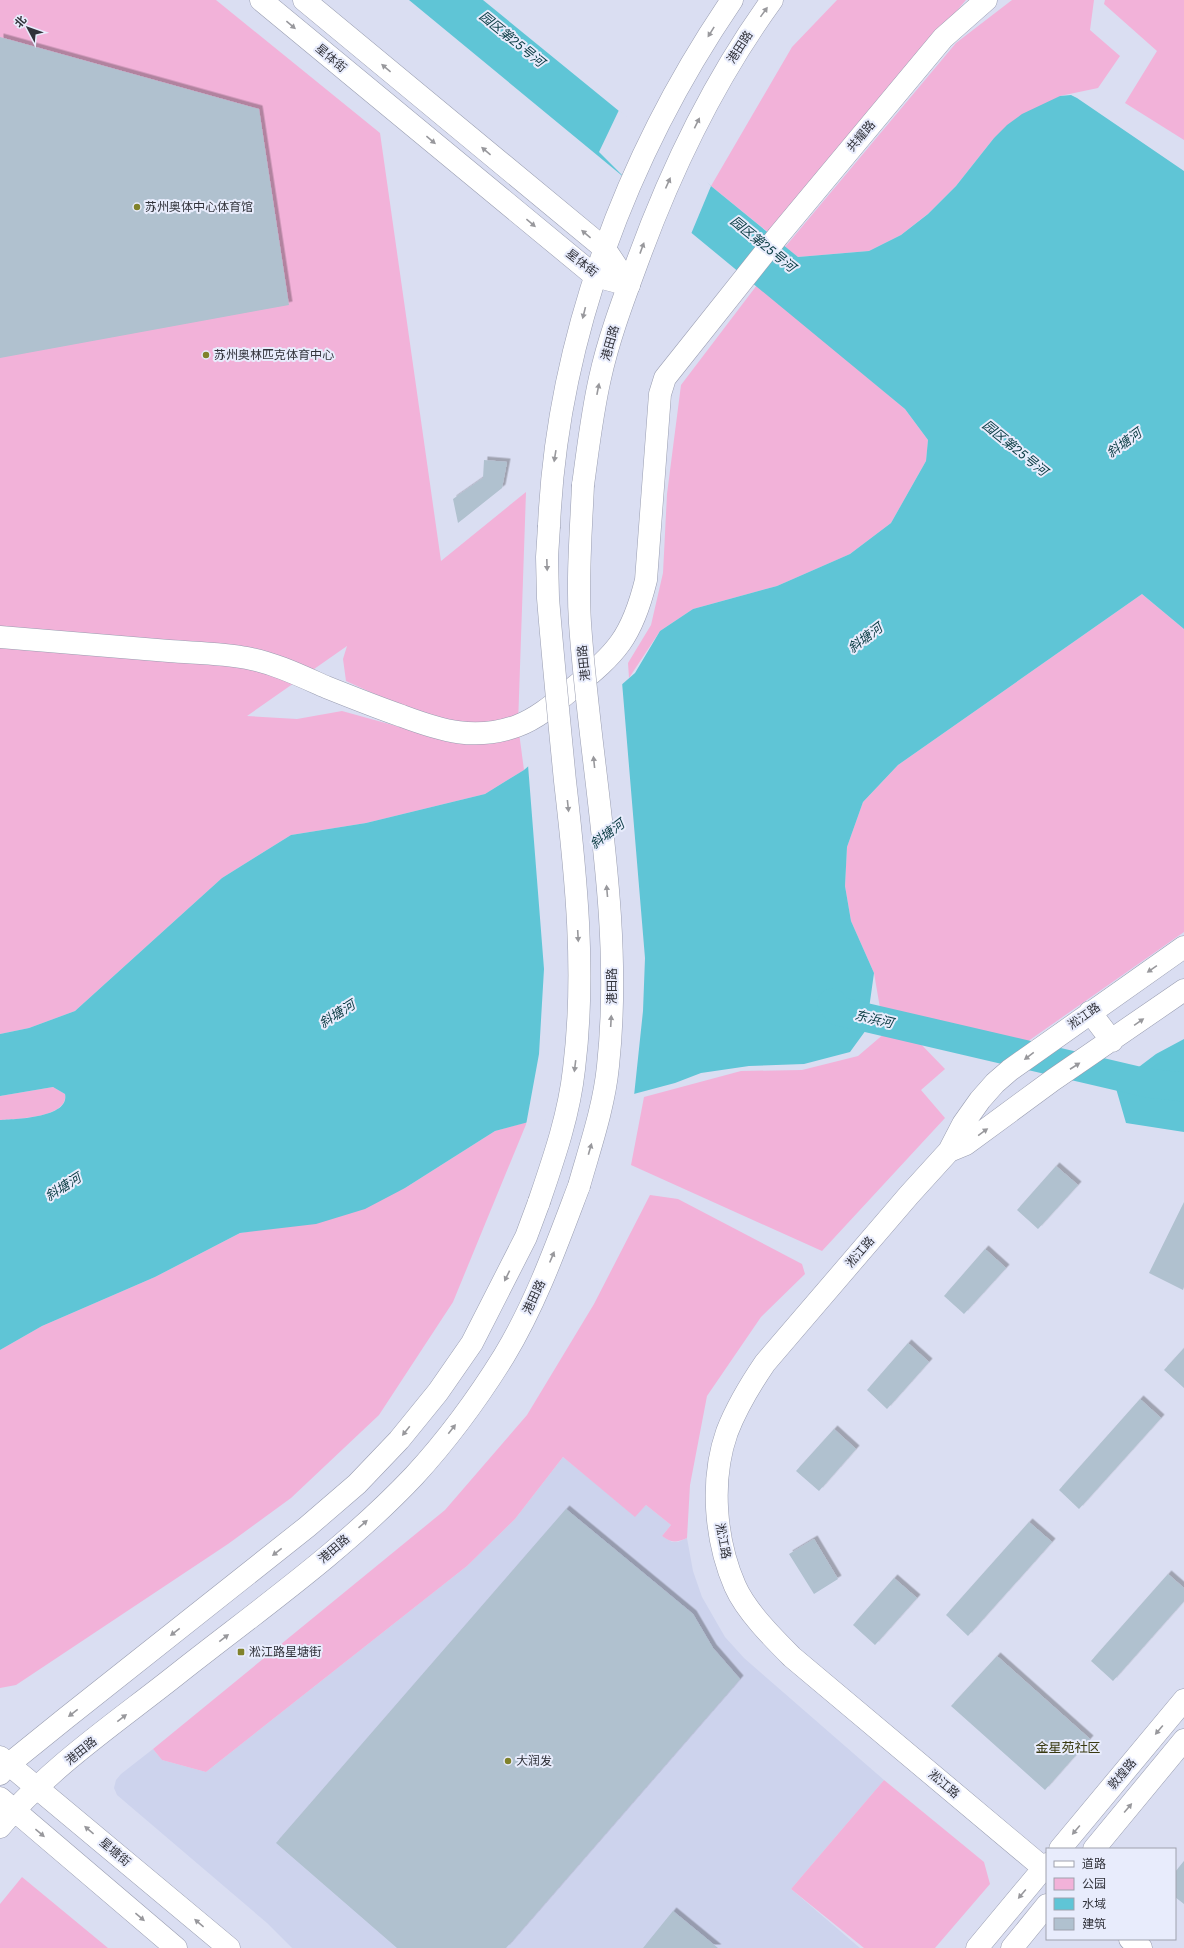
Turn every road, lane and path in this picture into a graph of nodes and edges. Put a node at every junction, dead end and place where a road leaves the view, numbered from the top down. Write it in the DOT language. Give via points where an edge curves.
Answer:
graph roads {
  1 [pos="261,0"];
  2 [pos="304,0"];
  3 [pos="732,0"];
  4 [pos="772,0"];
  5 [pos="986,0"];
  6 [pos="604,249"];
  7 [pos="595,276"];
  8 [pos="629,285"];
  9 [pos="0,637"];
  10 [pos="1184,947"];
  11 [pos="1184,990"];
  12 [pos="1090,1012"];
  13 [pos="1104,1047"];
  14 [pos="949,1151"];
  15 [pos="1184,1700"];
  16 [pos="1184,1740"];
  17 [pos="3,1765"];
  18 [pos="37,1788"];
  19 [pos="7,1804"];
  20 [pos="0,1827"];
  21 [pos="1061,1848"];
  22 [pos="1095,1848"];
  23 [pos="1046,1868"];
  24 [pos="1046,1906"];
  25 [pos="1131,1940"];
  26 [pos="176,1948"];
  27 [pos="229,1948"];
  28 [pos="978,1948"];
  29 [pos="1012,1948"];
  30 [pos="1141,1948"];
  1 -- 7 [label="main road, 星体街, one-way"];
  6 -- 2 [label="main road, 星体街, one-way"];
  3 -- 6 [label="main road, one-way" via="682,80 653,137"];
  8 -- 4 [label="main road, 港田路, one-way" via="657,207 709,98"];
  5 -- 9 [label="main road, 共耀路" via="943,38 778,236 665,378 660,394 646,580 641,602 632,625 604,664 543,712 518,726 496,732 470,734 436,729 292,672 246,658"];
  6 -- 7 [label="main road"];
  6 -- 8 [label="main road, 星体街"];
  7 -- 8 [label="main road, 星体街"];
  7 -- 17 [label="main road, one-way, bridge" via="571,362 562,411 550,484 547,557 548,598 574,865 580,998 577,1046 570,1095 557,1151 526,1237 472,1343 438,1392 399,1440 357,1484 307,1527"];
  18 -- 8 [label="main road, 港田路, one-way, bridge" via="323,1559 414,1476 468,1409 504,1355 534,1298 555,1250 579,1186 598,1119 608,1067 612,976 606,880 580,623 579,578 583,485 590,427 601,376"];
  10 -- 12 [label="main road, 淞江路, one-way"];
  13 -- 11 [label="main road, 淞江路, one-way"];
  12 -- 13 [label="main road"];
  12 -- 14 [label="main road, 淞江路, one-way" via="995,1083 963,1124"];
  14 -- 13 [label="main road, 淞江路, one-way" via="966,1144 1053,1080"];
  14 -- 23 [label="main road, 淞江路" via="775,1351 747,1389 727,1434 719,1471 716,1499 722,1545 736,1587 761,1625 792,1657"];
  15 -- 21 [label="main road, 敦煌路, one-way"];
  22 -- 16 [label="main road, one-way"];
  17 -- 18 [label="main road, 星塘街"];
  18 -- 19 [label="main road"];
  27 -- 18 [label="main road, 星塘街, one-way"];
  19 -- 20 [label="main road"];
  19 -- 26 [label="main road, one-way"];
  23 -- 28 [label="main road, one-way"];
  24 -- 29 [label="main road"];
  25 -- 30 [label="main road"];
}
